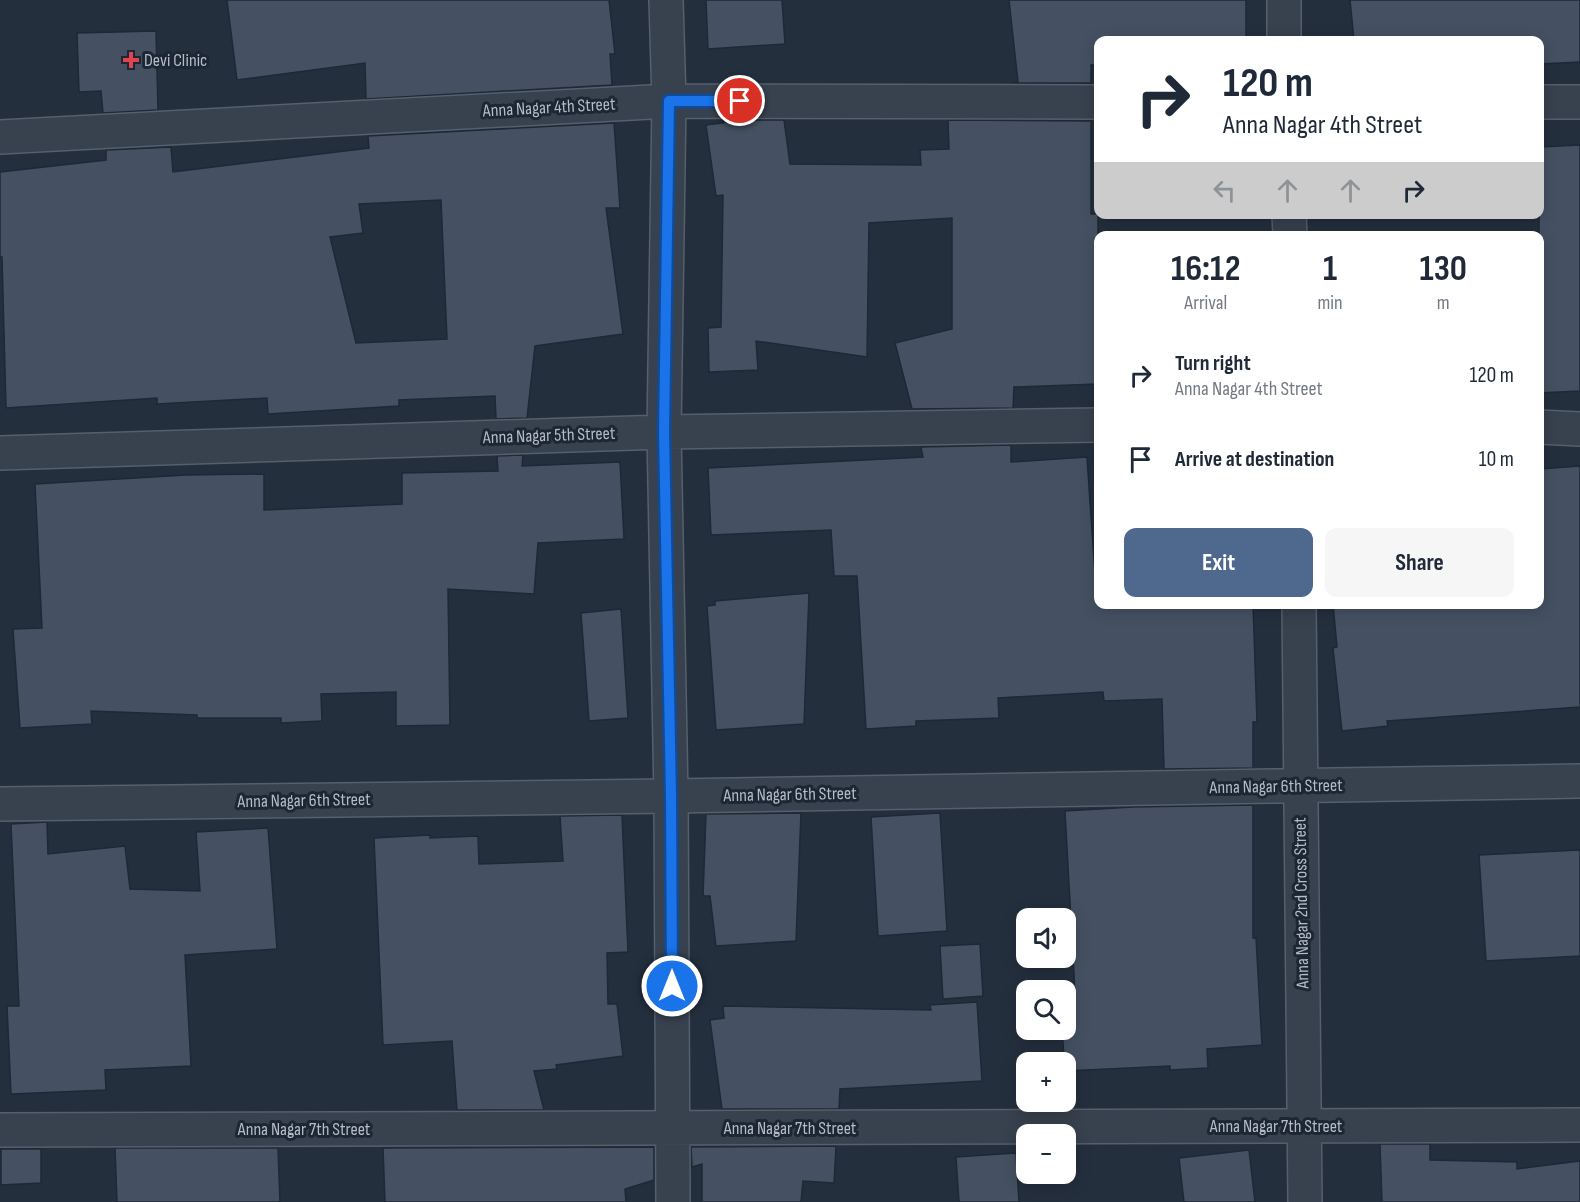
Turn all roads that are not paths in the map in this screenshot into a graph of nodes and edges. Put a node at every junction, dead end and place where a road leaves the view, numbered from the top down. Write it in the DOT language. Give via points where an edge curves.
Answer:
graph roads {
  1 [pos="666,0"];
  2 [pos="1284,0"];
  3 [pos="1284,36"];
  4 [pos="669,101"];
  5 [pos="1094,102"];
  6 [pos="1544,102"];
  7 [pos="1580,102"];
  8 [pos="0,137"];
  9 [pos="1094,425"];
  10 [pos="1544,428"];
  11 [pos="1580,429"];
  12 [pos="664,432"];
  13 [pos="0,453"];
  14 [pos="1299,609"];
  15 [pos="1580,781"];
  16 [pos="1300,786"];
  17 [pos="671,796"];
  18 [pos="0,804"];
  19 [pos="1580,1125"];
  20 [pos="1304,1126"];
  21 [pos="672,1128"];
  22 [pos="0,1130"];
  23 [pos="673,1202"];
  24 [pos="1305,1202"];
  1 -- 4 [label="street"];
  2 -- 3 [label="street"];
  4 -- 5 [label="street, Anna Nagar 4th Street"];
  4 -- 8 [label="street, Anna Nagar 4th Street"];
  4 -- 12 [label="street"];
  6 -- 7 [label="street"];
  9 -- 12 [label="street, Anna Nagar 5th Street"];
  10 -- 11 [label="street"];
  12 -- 13 [label="street, Anna Nagar 5th Street"];
  12 -- 17 [label="street"];
  14 -- 16 [label="street, Anna Nagar 2nd Cross Street"];
  15 -- 16 [label="street, Anna Nagar 6th Street"];
  16 -- 17 [label="street, Anna Nagar 6th Street"];
  16 -- 20 [label="street, Anna Nagar 2nd Cross Street"];
  17 -- 18 [label="street, Anna Nagar 6th Street"];
  17 -- 21 [label="street"];
  19 -- 20 [label="street, Anna Nagar 7th Street"];
  20 -- 21 [label="street, Anna Nagar 7th Street"];
  20 -- 24 [label="street, Anna Nagar 2nd Cross Street"];
  21 -- 22 [label="street, Anna Nagar 7th Street"];
  21 -- 23 [label="street"];
}
